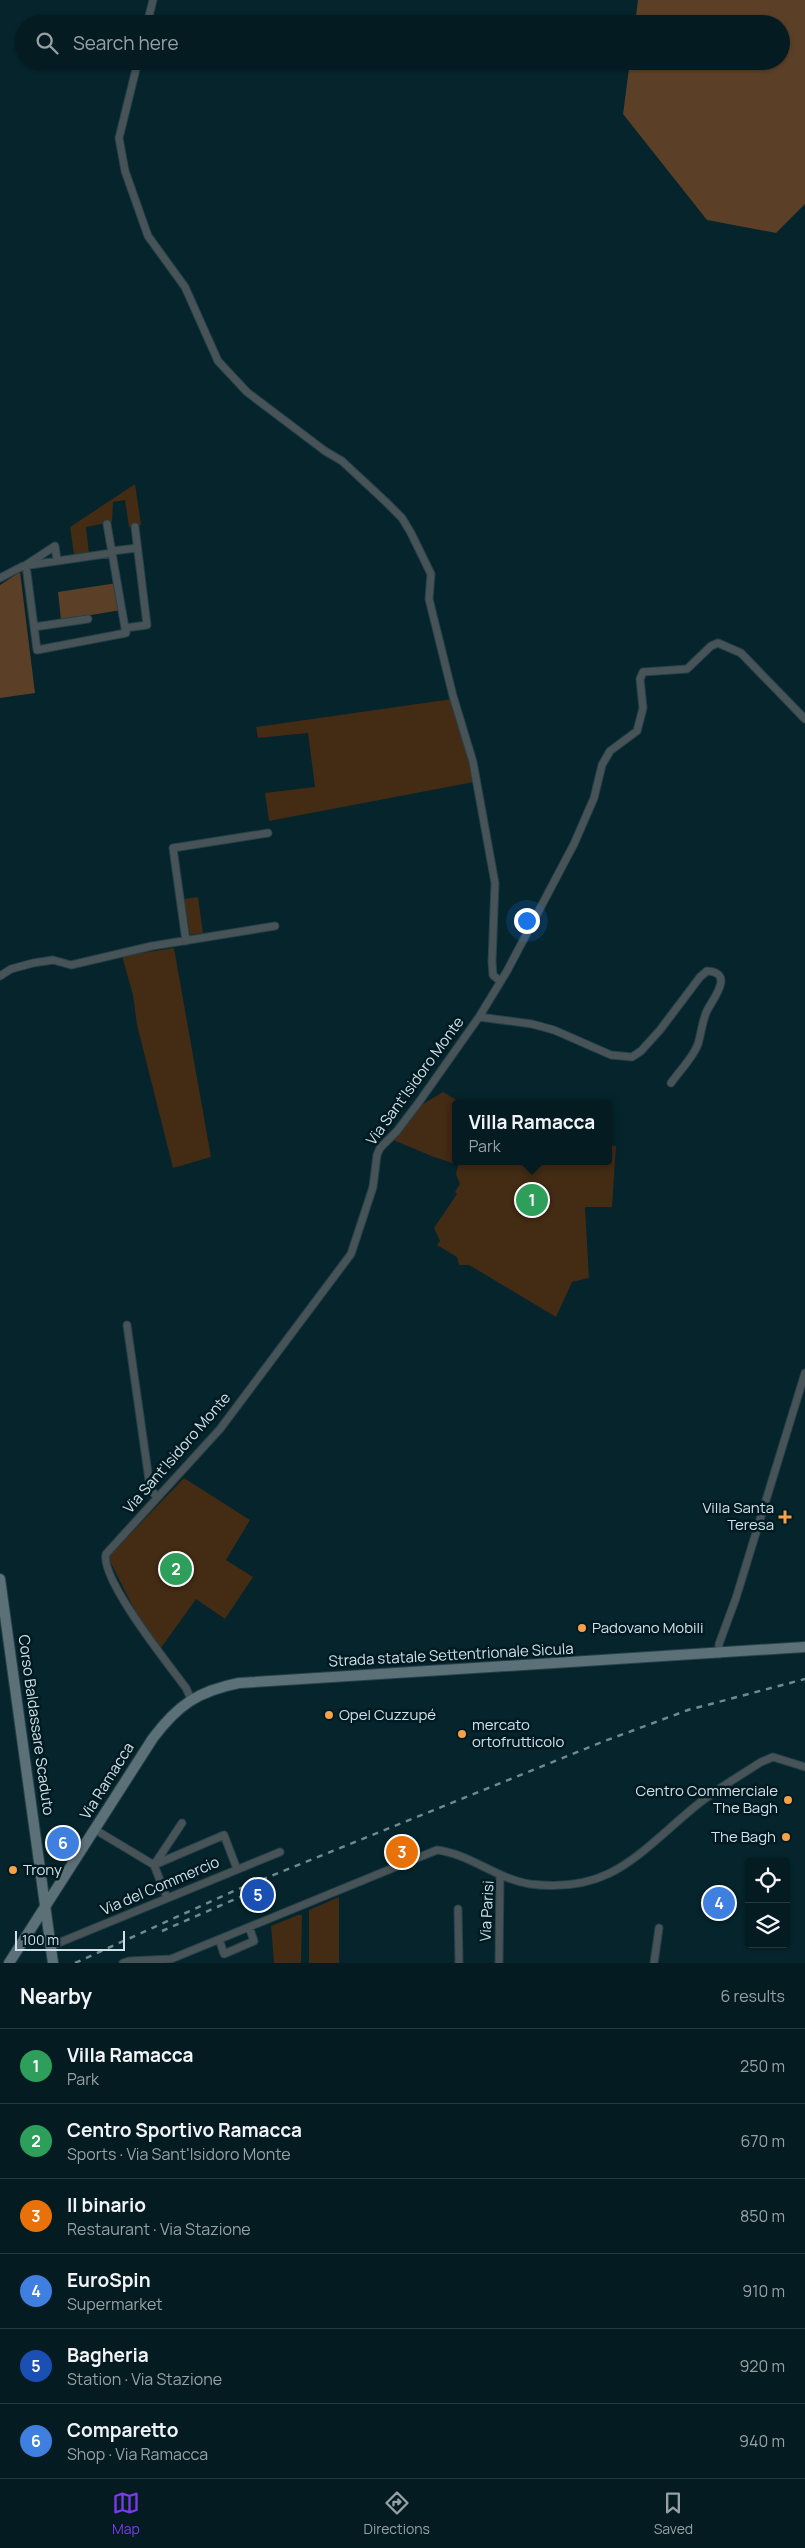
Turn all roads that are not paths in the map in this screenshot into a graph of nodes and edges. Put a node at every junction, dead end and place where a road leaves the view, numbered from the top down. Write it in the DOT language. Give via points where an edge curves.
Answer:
graph roads {
  1 [pos="153,0"];
  2 [pos="149,15"];
  3 [pos="136,70"];
  4 [pos="108,524"];
  5 [pos="134,527"];
  6 [pos="137,548"];
  7 [pos="112,552"];
  8 [pos="57,560"];
  9 [pos="26,565"];
  10 [pos="0,578"];
  11 [pos="88,619"];
  12 [pos="34,627"];
  13 [pos="125,628"];
  14 [pos="805,719"];
  15 [pos="268,833"];
  16 [pos="275,926"];
  17 [pos="186,941"];
  18 [pos="0,976"];
  19 [pos="500,981"];
  20 [pos="479,1017"];
  21 [pos="671,1083"];
  22 [pos="128,1325"];
  23 [pos="805,1373"];
  24 [pos="157,1498"];
  25 [pos="0,1579"];
  26 [pos="805,1647"];
  27 [pos="719,1654"];
  28 [pos="191,1699"];
  29 [pos="805,1767"];
  30 [pos="182,1822"];
  31 [pos="94,1829"];
  32 [pos="280,1852"];
  33 [pos="154,1865"];
  34 [pos="237,1869"];
  35 [pos="500,1875"];
  36 [pos="167,1898"];
  37 [pos="46,1904"];
  38 [pos="458,1909"];
  39 [pos="249,1927"];
  40 [pos="659,1928"];
  41 [pos="218,1940"];
  42 [pos="51,1946"];
  43 [pos="126,1962"];
  44 [pos="9,1963"];
  45 [pos="53,1963"];
  46 [pos="459,1963"];
  47 [pos="499,1963"];
  48 [pos="654,1963"];
  1 -- 2 [label="street"];
  3 -- 19 [label="street" via="120,138 125,170 148,236 185,287 218,361 247,392 342,460 402,518 431,574 430,599 453,696 473,762 495,883 492,962 493,974"];
  4 -- 7 [label="street"];
  5 -- 6 [label="street"];
  6 -- 7 [label="street"];
  6 -- 13 [label="street" via="147,625"];
  7 -- 8 [label="street"];
  7 -- 13 [label="street"];
  8 -- 9 [label="street"];
  8 -- 9 [label="street" via="55,546"];
  9 -- 10 [label="street"];
  9 -- 12 [label="street"];
  11 -- 12 [label="street"];
  12 -- 13 [label="street" via="37,650 126,633"];
  14 -- 19 [label="street, Via Sant'Isidoro Monte" via="741,653 718,643 687,669 643,672 640,679 643,708 637,731 610,751 602,765 594,798 574,844"];
  15 -- 17 [label="street" via="173,848"];
  16 -- 17 [label="street"];
  17 -- 18 [label="street" via="71,965 53,960 33,963 10,969"];
  19 -- 20 [label="street, Via Sant'Isidoro Monte"];
  20 -- 21 [label="street" via="539,1026 611,1055 632,1057 660,1030 700,977 708,971 714,972 719,975 721,983 719,993 706,1013 694,1052"];
  20 -- 24 [label="street, Via Sant'Isidoro Monte" via="402,1124 380,1148 370,1196 351,1254 220,1429"];
  22 -- 24 [label="street" via="150,1487"];
  23 -- 27 [label="street" via="719,1644"];
  24 -- 28 [label="street, Via Sant'Isidoro Monte" via="109,1550 105,1560 135,1620"];
  25 -- 37 [label="main road, Corso Baldassare Scaduto"];
  26 -- 27 [label="main road, Strada statale Settentrionale Sicula"];
  27 -- 28 [label="main road, Strada statale Settentrionale Sicula" via="239,1683 222,1686"];
  28 -- 31 [label="main road, Via Ramacca" via="153,1738"];
  29 -- 35 [label="street, Via Parisi" via="774,1757 761,1762 694,1807 637,1857 598,1880 582,1884 531,1884"];
  30 -- 33 [label="street"];
  31 -- 33 [label="street"];
  31 -- 37 [label="main road, Via Ramacca"];
  32 -- 34 [label="street, Via del Commercio"];
  33 -- 34 [label="street" via="224,1835"];
  33 -- 36 [label="street"];
  34 -- 36 [label="street, Via del Commercio"];
  35 -- 39 [label="street" via="491,1868 437,1850"];
  35 -- 47 [label="street, Via Parisi"];
  36 -- 42 [label="street, Via del Commercio"];
  37 -- 42 [label="main road, Corso Baldassare Scaduto"];
  37 -- 44 [label="main road, Via Ramacca"];
  38 -- 46 [label="street"];
  39 -- 41 [label="street"];
  39 -- 41 [label="street" via="254,1941 224,1954"];
  40 -- 48 [label="street"];
  41 -- 43 [label="street" via="171,1959"];
  42 -- 45 [label="main road, Corso Baldassare Scaduto"];
}
